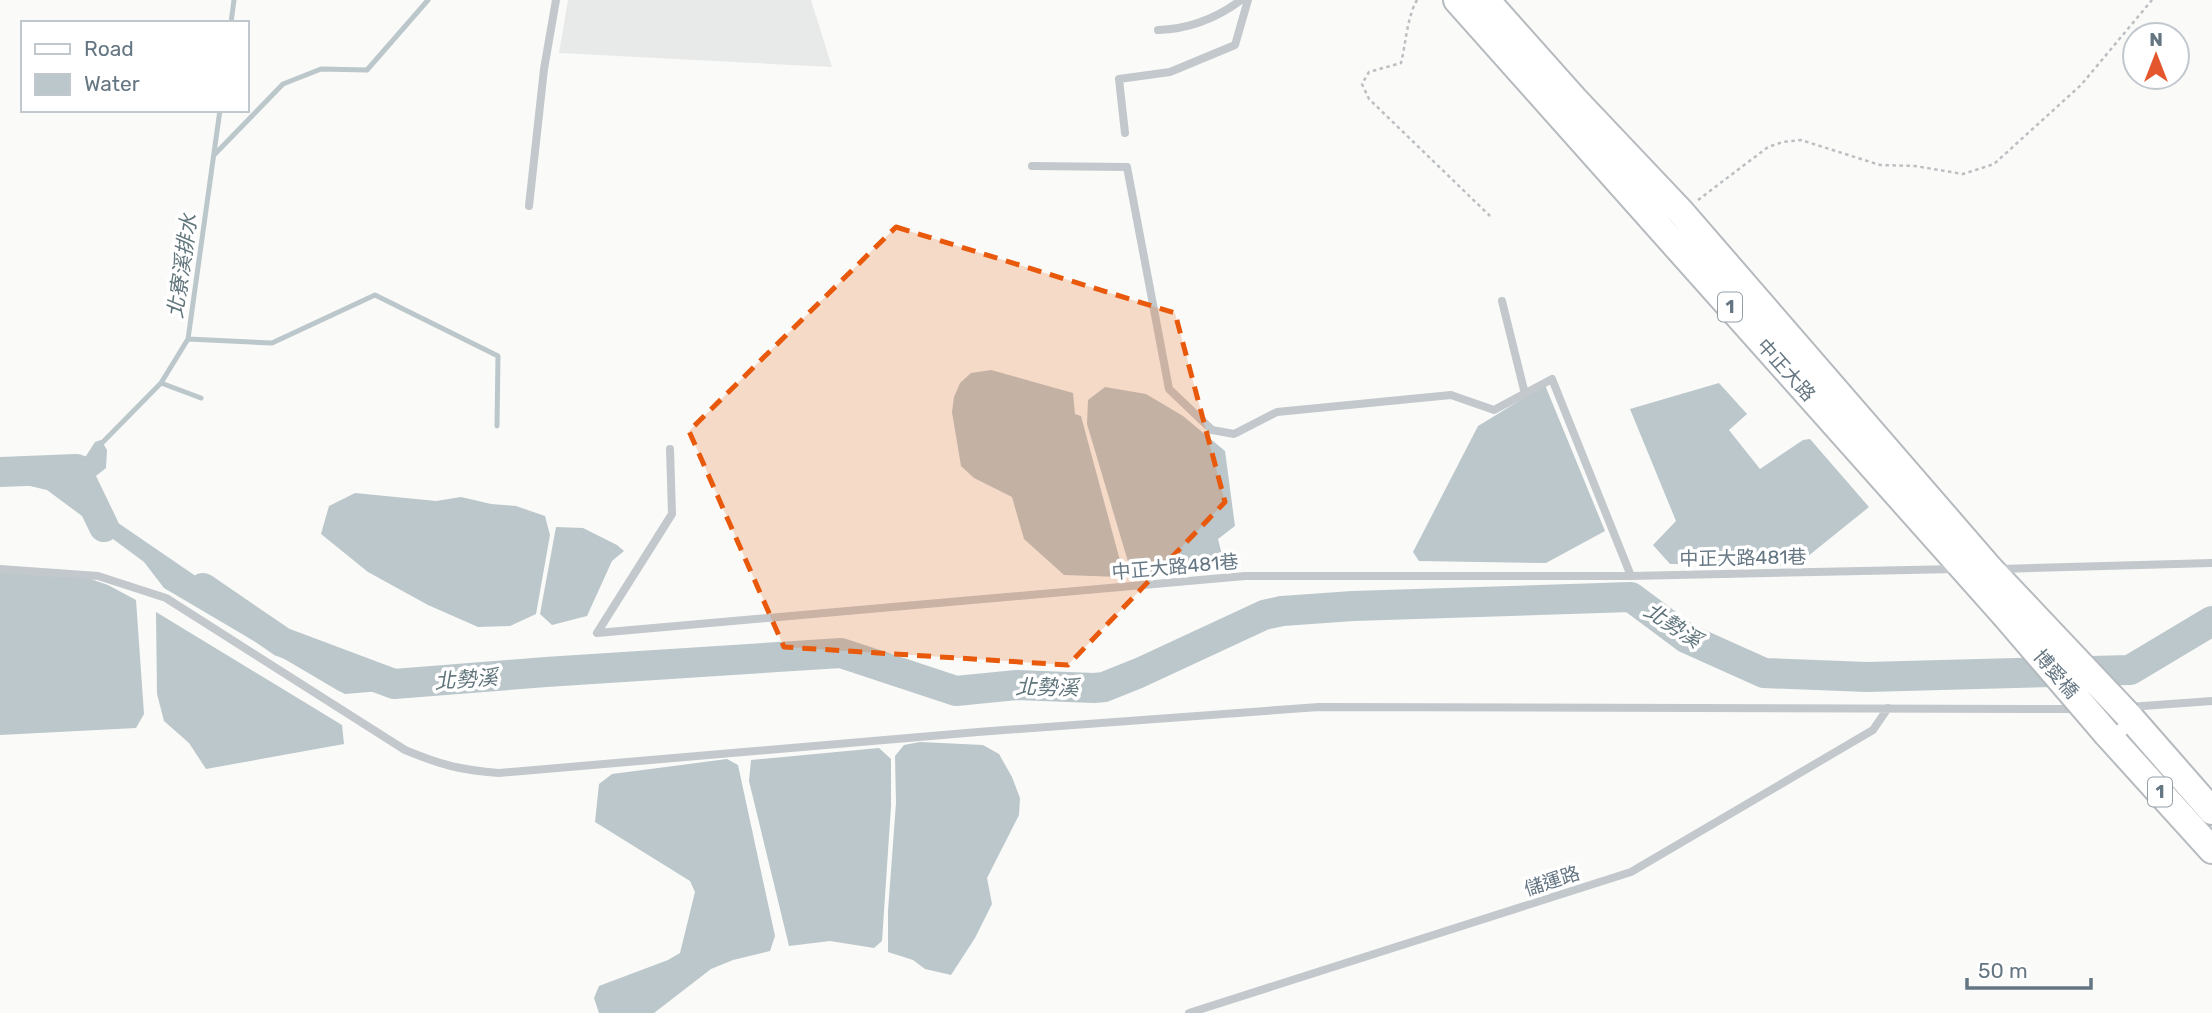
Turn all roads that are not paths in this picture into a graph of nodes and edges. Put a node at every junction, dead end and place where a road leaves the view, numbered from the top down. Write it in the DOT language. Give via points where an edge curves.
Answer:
graph roads {
  1 [pos="556,0"];
  2 [pos="1241,0"];
  3 [pos="1248,0"];
  4 [pos="1475,4"];
  5 [pos="1158,30"];
  6 [pos="1125,133"];
  7 [pos="1032,166"];
  8 [pos="530,206"];
  9 [pos="1502,301"];
  10 [pos="1525,394"];
  11 [pos="670,449"];
  12 [pos="2212,563"];
  13 [pos="0,569"];
  14 [pos="1977,569"];
  15 [pos="1631,576"];
  16 [pos="2014,610"];
  17 [pos="2212,701"];
  18 [pos="1888,708"];
  19 [pos="2094,709"];
  20 [pos="2114,719"];
  21 [pos="2212,811"];
  22 [pos="2212,850"];
  23 [pos="1189,1013"];
  1 -- 8 [label="lane"];
  2 -- 5 [label="lane" via="1224,12 1178,29"];
  3 -- 6 [label="lane" via="1235,45 1171,72 1119,79"];
  4 -- 14 [label="main road, 中正大路 / 1"];
  4 -- 14 [label="main road, 中正大路 / 1" via="1681,212"];
  7 -- 10 [label="lane" via="1126,167 1170,389 1212,430 1234,434 1277,412 1451,395 1494,410"];
  9 -- 10 [label="lane"];
  10 -- 15 [label="lane" via="1552,379"];
  11 -- 15 [label="lane, 中正大路481巷" via="672,514 597,634 1245,576"];
  12 -- 14 [label="lane, 中正大路481巷"];
  13 -- 18 [label="lane" via="98,576 166,598 405,750 440,765 470,771 499,773 1319,707"];
  14 -- 15 [label="lane, 中正大路481巷"];
  14 -- 16 [label="main road, 中正大路 / 1"];
  16 -- 20 [label="main road, 博愛橋 / 1, bridge"];
  17 -- 20 [label="lane"];
  18 -- 19 [label="lane"];
  18 -- 23 [label="lane, 儲運路" via="1873,730 1632,872"];
  20 -- 21 [label="main road, 1"];
  20 -- 22 [label="main road, 1"];
}
